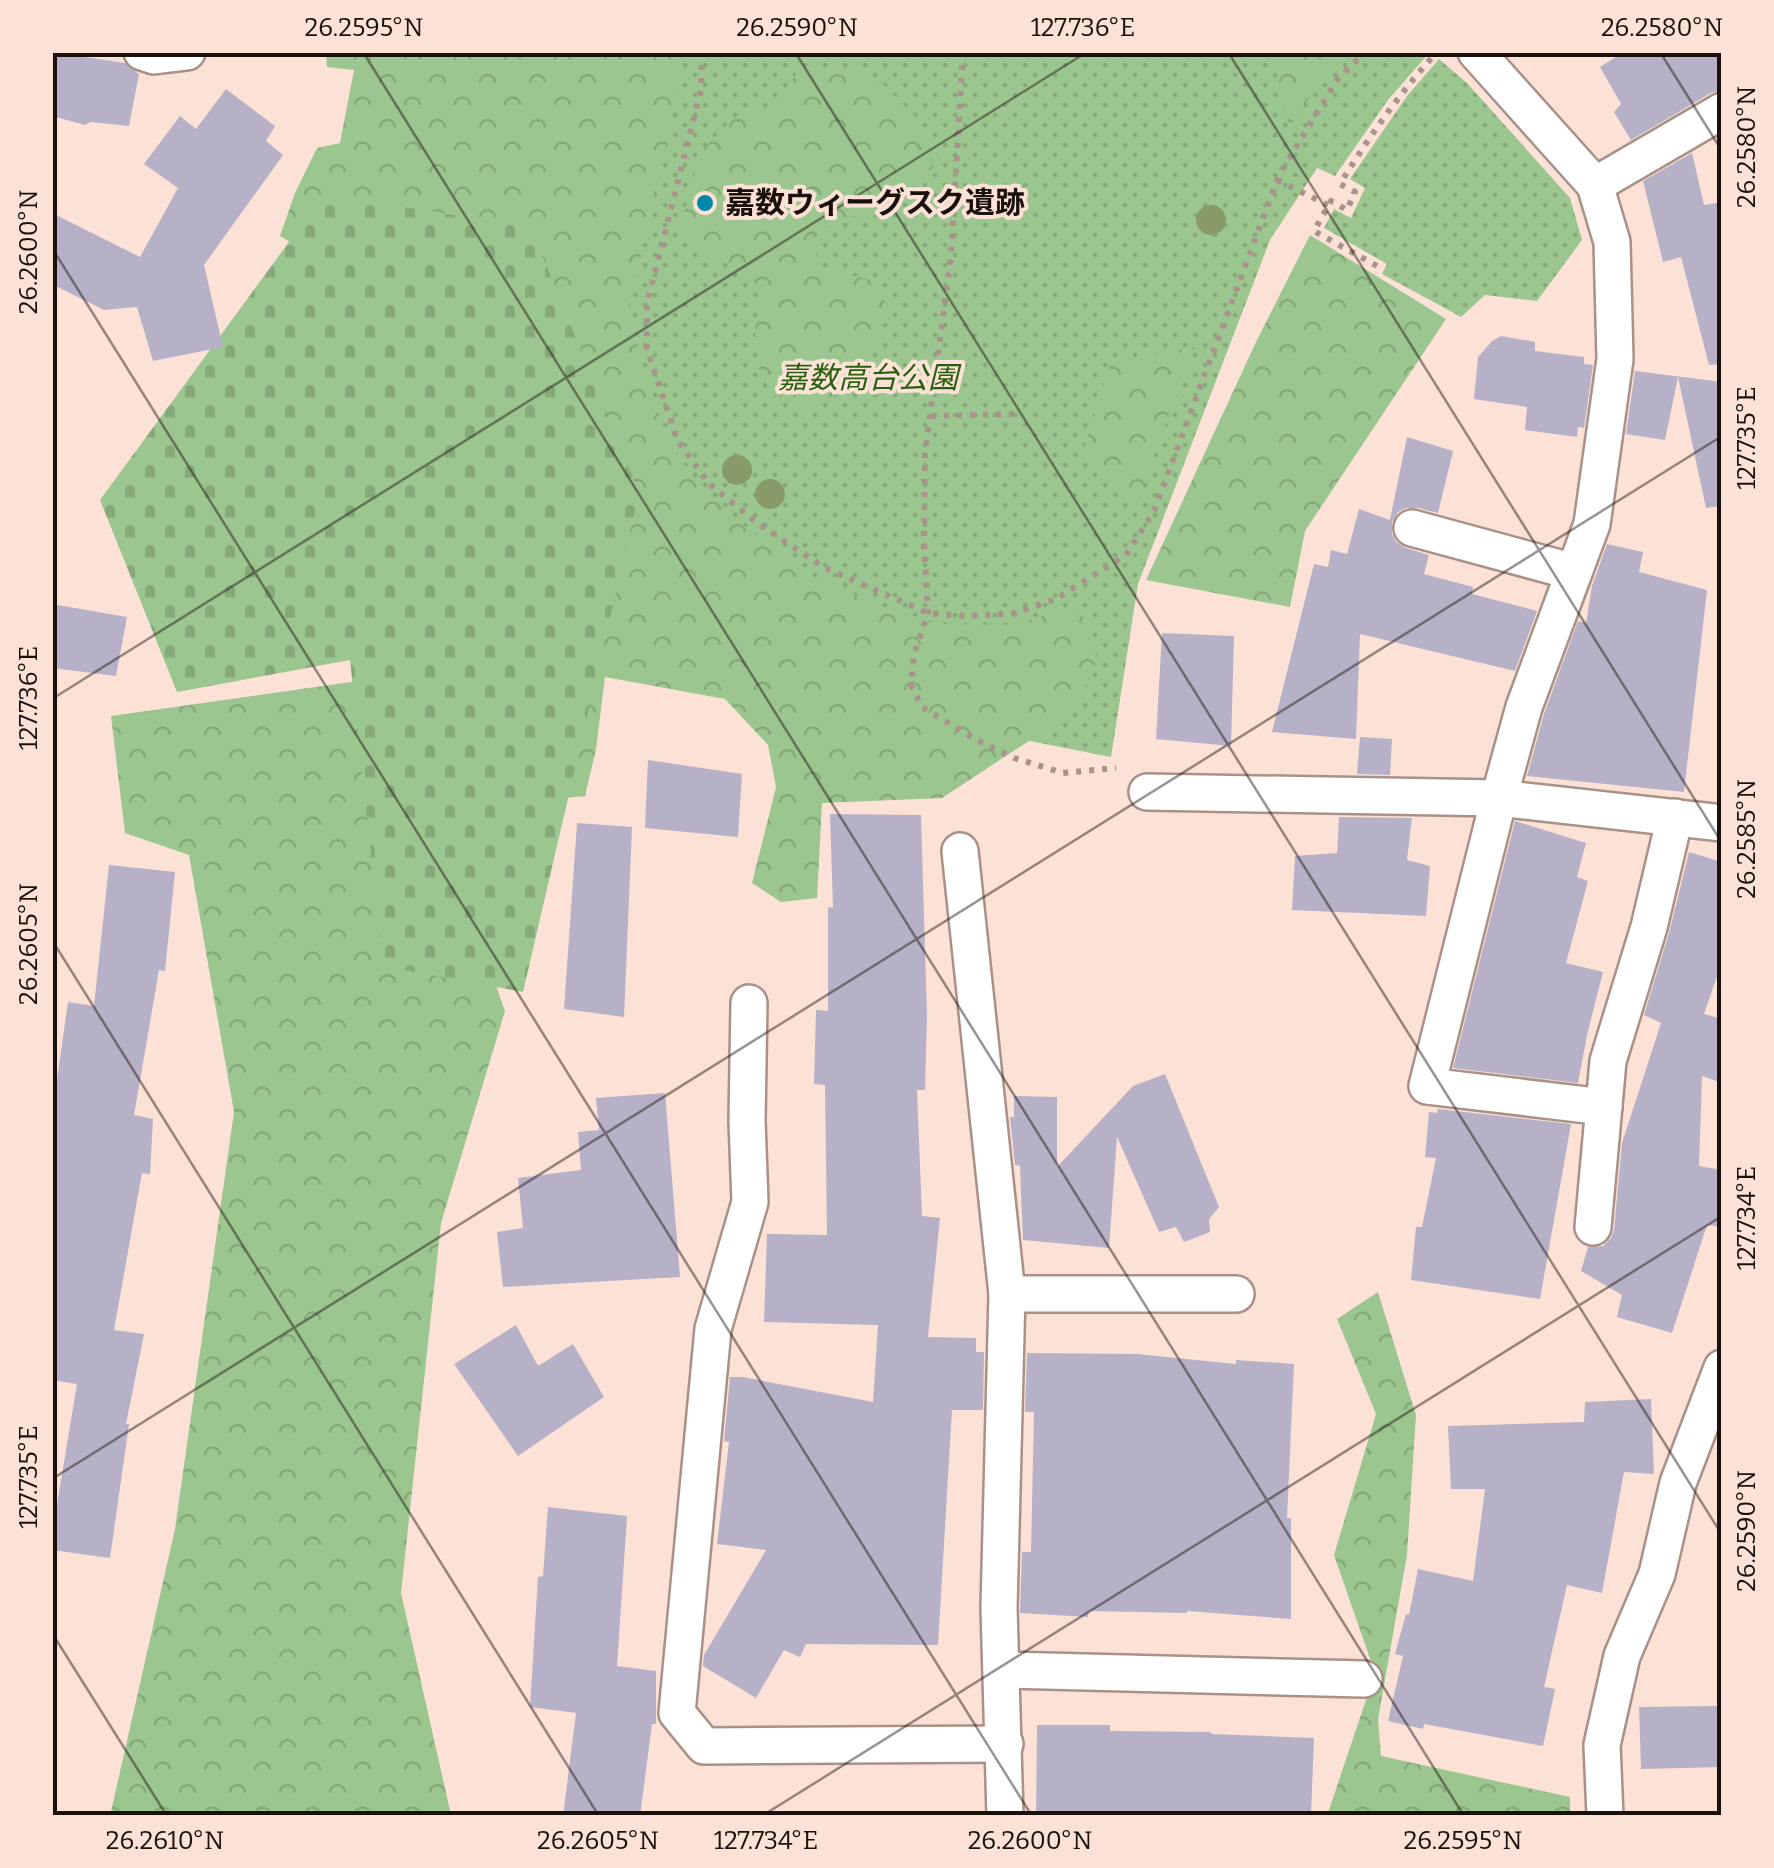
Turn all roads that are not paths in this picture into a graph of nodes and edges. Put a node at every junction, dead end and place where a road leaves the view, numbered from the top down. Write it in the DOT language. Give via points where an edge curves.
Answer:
graph roads {
  1 [pos="142,52"];
  2 [pos="186,52"];
  3 [pos="1476,52"];
  4 [pos="1722,111"];
  5 [pos="1595,185"];
  6 [pos="1412,528"];
  7 [pos="1574,572"];
  8 [pos="1146,792"];
  9 [pos="1498,798"];
  10 [pos="1675,818"];
  11 [pos="1722,823"];
  12 [pos="960,852"];
  13 [pos="749,1003"];
  14 [pos="1604,1107"];
  15 [pos="1593,1228"];
  16 [pos="1007,1294"];
  17 [pos="1236,1294"];
  18 [pos="1722,1368"];
  19 [pos="1002,1670"];
  20 [pos="1364,1679"];
  21 [pos="1004,1744"];
  22 [pos="1005,1816"];
  23 [pos="1606,1816"];
  1 -- 2 [label="street"];
  3 -- 5 [label="street"];
  4 -- 5 [label="street"];
  5 -- 7 [label="street" via="1612,242 1615,359 1592,524"];
  6 -- 7 [label="street"];
  7 -- 9 [label="street"];
  8 -- 9 [label="street"];
  9 -- 10 [label="street"];
  9 -- 14 [label="street" via="1427,1086"];
  10 -- 11 [label="street"];
  10 -- 14 [label="street" via="1608,1061"];
  12 -- 16 [label="street"];
  13 -- 21 [label="street" via="750,1202 713,1329 677,1713 704,1746"];
  14 -- 15 [label="street"];
  16 -- 17 [label="street"];
  16 -- 19 [label="street"];
  18 -- 23 [label="street" via="1678,1483 1657,1574 1622,1656 1602,1745"];
  19 -- 20 [label="street"];
  19 -- 21 [label="street"];
  21 -- 22 [label="street"];
}
